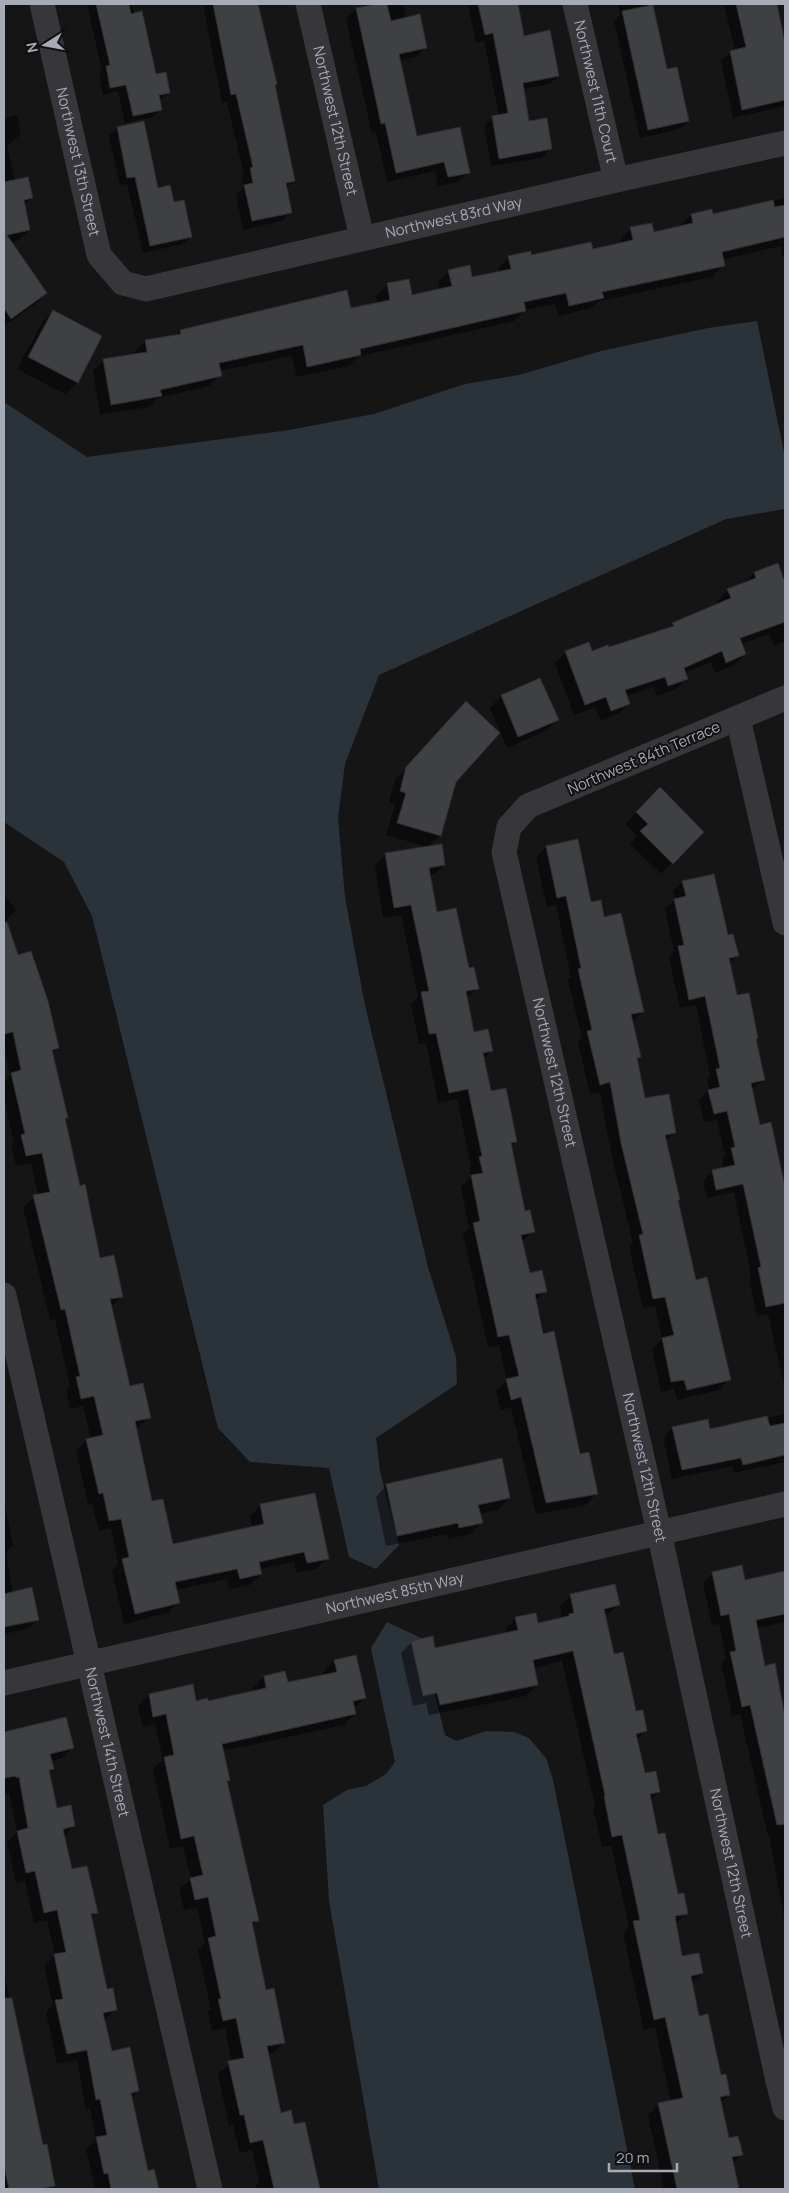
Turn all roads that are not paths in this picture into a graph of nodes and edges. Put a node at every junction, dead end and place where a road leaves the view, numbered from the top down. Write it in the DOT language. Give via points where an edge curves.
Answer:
graph roads {
  1 [pos="42,4"];
  2 [pos="308,4"];
  3 [pos="576,4"];
  4 [pos="785,143"];
  5 [pos="616,180"];
  6 [pos="362,238"];
  7 [pos="123,283"];
  8 [pos="785,698"];
  9 [pos="738,718"];
  10 [pos="508,827"];
  11 [pos="785,923"];
  12 [pos="4,1296"];
  13 [pos="785,1504"];
  14 [pos="659,1532"];
  15 [pos="88,1664"];
  16 [pos="4,1683"];
  17 [pos="785,2108"];
  18 [pos="210,2189"];
  1 -- 7 [label="street, Northwest 13th Street" via="99,255"];
  2 -- 6 [label="street, Northwest 12th Street"];
  3 -- 5 [label="street, Northwest 11th Court"];
  4 -- 5 [label="street, Northwest 83rd Way"];
  5 -- 6 [label="street, Northwest 83rd Way"];
  6 -- 7 [label="street, Northwest 83rd Way" via="146,289"];
  8 -- 9 [label="street, Northwest 84th Terrace"];
  9 -- 10 [label="street, Northwest 84th Terrace" via="528,806"];
  9 -- 11 [label="street"];
  10 -- 14 [label="street, Northwest 12th Street" via="504,852"];
  12 -- 15 [label="street, Northwest 14th Street"];
  13 -- 14 [label="street, Northwest 85th Way"];
  14 -- 15 [label="street, Northwest 85th Way"];
  14 -- 17 [label="street, Northwest 12th Street"];
  15 -- 16 [label="street, Northwest 85th Way"];
  15 -- 18 [label="street, Northwest 14th Street"];
}
